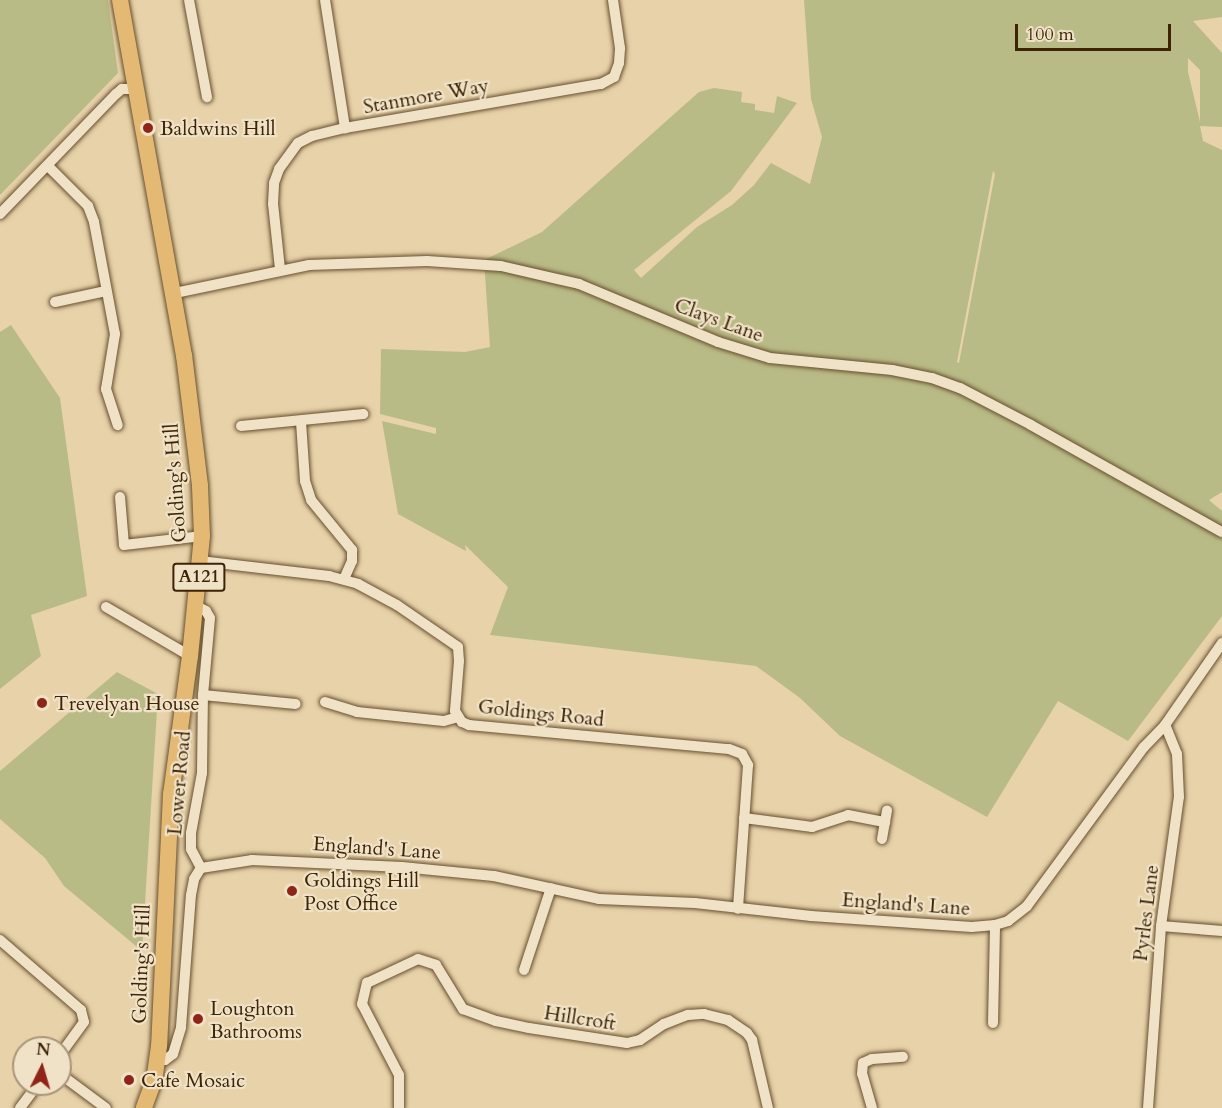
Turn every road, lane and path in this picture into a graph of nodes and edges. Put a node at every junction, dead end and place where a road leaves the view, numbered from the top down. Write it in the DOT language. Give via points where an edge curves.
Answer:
graph roads {
  1 [pos="120,0"];
  2 [pos="189,0"];
  3 [pos="325,0"];
  4 [pos="613,0"];
  5 [pos="135,89"];
  6 [pos="207,97"];
  7 [pos="345,128"];
  8 [pos="48,166"];
  9 [pos="0,214"];
  10 [pos="280,269"];
  11 [pos="106,291"];
  12 [pos="175,293"];
  13 [pos="55,302"];
  14 [pos="363,414"];
  15 [pos="301,422"];
  16 [pos="118,425"];
  17 [pos="241,426"];
  18 [pos="120,496"];
  19 [pos="1222,532"];
  20 [pos="202,536"];
  21 [pos="200,561"];
  22 [pos="344,579"];
  23 [pos="196,606"];
  24 [pos="106,607"];
  25 [pos="1222,643"];
  26 [pos="190,656"];
  27 [pos="203,695"];
  28 [pos="325,702"];
  29 [pos="296,704"];
  30 [pos="458,717"];
  31 [pos="1165,725"];
  32 [pos="887,810"];
  33 [pos="744,818"];
  34 [pos="885,822"];
  35 [pos="882,839"];
  36 [pos="201,868"];
  37 [pos="551,888"];
  38 [pos="738,909"];
  39 [pos="995,926"];
  40 [pos="1161,926"];
  41 [pos="1222,931"];
  42 [pos="0,940"];
  43 [pos="524,970"];
  44 [pos="993,1023"];
  45 [pos="72,1038"];
  46 [pos="903,1057"];
  47 [pos="157,1059"];
  48 [pos="72,1083"];
  49 [pos="106,1108"];
  50 [pos="144,1108"];
  51 [pos="399,1108"];
  52 [pos="768,1108"];
  53 [pos="872,1108"];
  54 [pos="1148,1108"];
  1 -- 5 [label="main road, Golding's Hill / A121"];
  2 -- 6 [label="street"];
  3 -- 7 [label="street"];
  4 -- 7 [label="street, Stanmore Way" via="619,63 614,77 601,84"];
  5 -- 8 [label="street" via="123,89 116,94"];
  5 -- 12 [label="main road, Golding's Hill / A121"];
  7 -- 10 [label="street, Stanmore Way" via="298,143 279,169 273,204"];
  8 -- 9 [label="street"];
  8 -- 11 [label="street" via="88,206"];
  10 -- 12 [label="street, Clays Lane"];
  10 -- 19 [label="street, Clays Lane" via="427,261 501,266 579,284 718,342 770,358 892,370 932,378 1031,425"];
  11 -- 13 [label="street"];
  11 -- 16 [label="street" via="114,334 106,389"];
  12 -- 20 [label="main road, Golding's Hill / A121" via="200,486"];
  14 -- 15 [label="street"];
  15 -- 17 [label="street"];
  15 -- 22 [label="street" via="305,481 311,500 352,549 352,561"];
  18 -- 20 [label="street" via="124,545"];
  20 -- 21 [label="main road, Golding's Hill / A121"];
  21 -- 22 [label="street, Goldings Road"];
  21 -- 23 [label="main road, Golding's Hill / A121"];
  22 -- 30 [label="street, Goldings Road" via="397,605 458,647"];
  23 -- 26 [label="main road, Golding's Hill / A121"];
  23 -- 27 [label="street, Lower Road" via="210,618"];
  24 -- 26 [label="street"];
  25 -- 31 [label="street, England's Lane"];
  26 -- 47 [label="main road, Golding's Hill / A121" via="171,794"];
  27 -- 29 [label="street"];
  27 -- 36 [label="street, Lower Road" via="202,773 191,833 192,849"];
  28 -- 30 [label="street" via="357,712 444,721"];
  30 -- 33 [label="street, Goldings Road" via="462,723 480,727 736,750 748,765"];
  31 -- 39 [label="street, England's Lane" via="1143,747 1027,906"];
  31 -- 40 [label="street, Pyrles Lane" via="1177,754 1179,798"];
  32 -- 34 [label="street"];
  33 -- 34 [label="street" via="812,827 848,815"];
  33 -- 38 [label="street, Goldings Road"];
  34 -- 35 [label="street"];
  36 -- 37 [label="street, England's Lane" via="252,860 313,861 476,873"];
  36 -- 47 [label="street" via="191,895 181,1027 173,1054 165,1060"];
  37 -- 38 [label="street, England's Lane" via="599,899"];
  37 -- 43 [label="street"];
  38 -- 39 [label="street, England's Lane"];
  39 -- 44 [label="street"];
  40 -- 41 [label="street"];
  40 -- 54 [label="street, Pyrles Lane"];
  42 -- 45 [label="street" via="81,1010 84,1022"];
  46 -- 53 [label="street" via="863,1063 862,1074"];
  47 -- 50 [label="main road, Golding's Hill / A121"];
  48 -- 49 [label="street"];
  51 -- 52 [label="street, Hillcroft" via="399,1075 362,1009 367,983 418,959 436,965 463,1009 528,1028 627,1043 688,1015 716,1016 737,1025 752,1040"];
}
